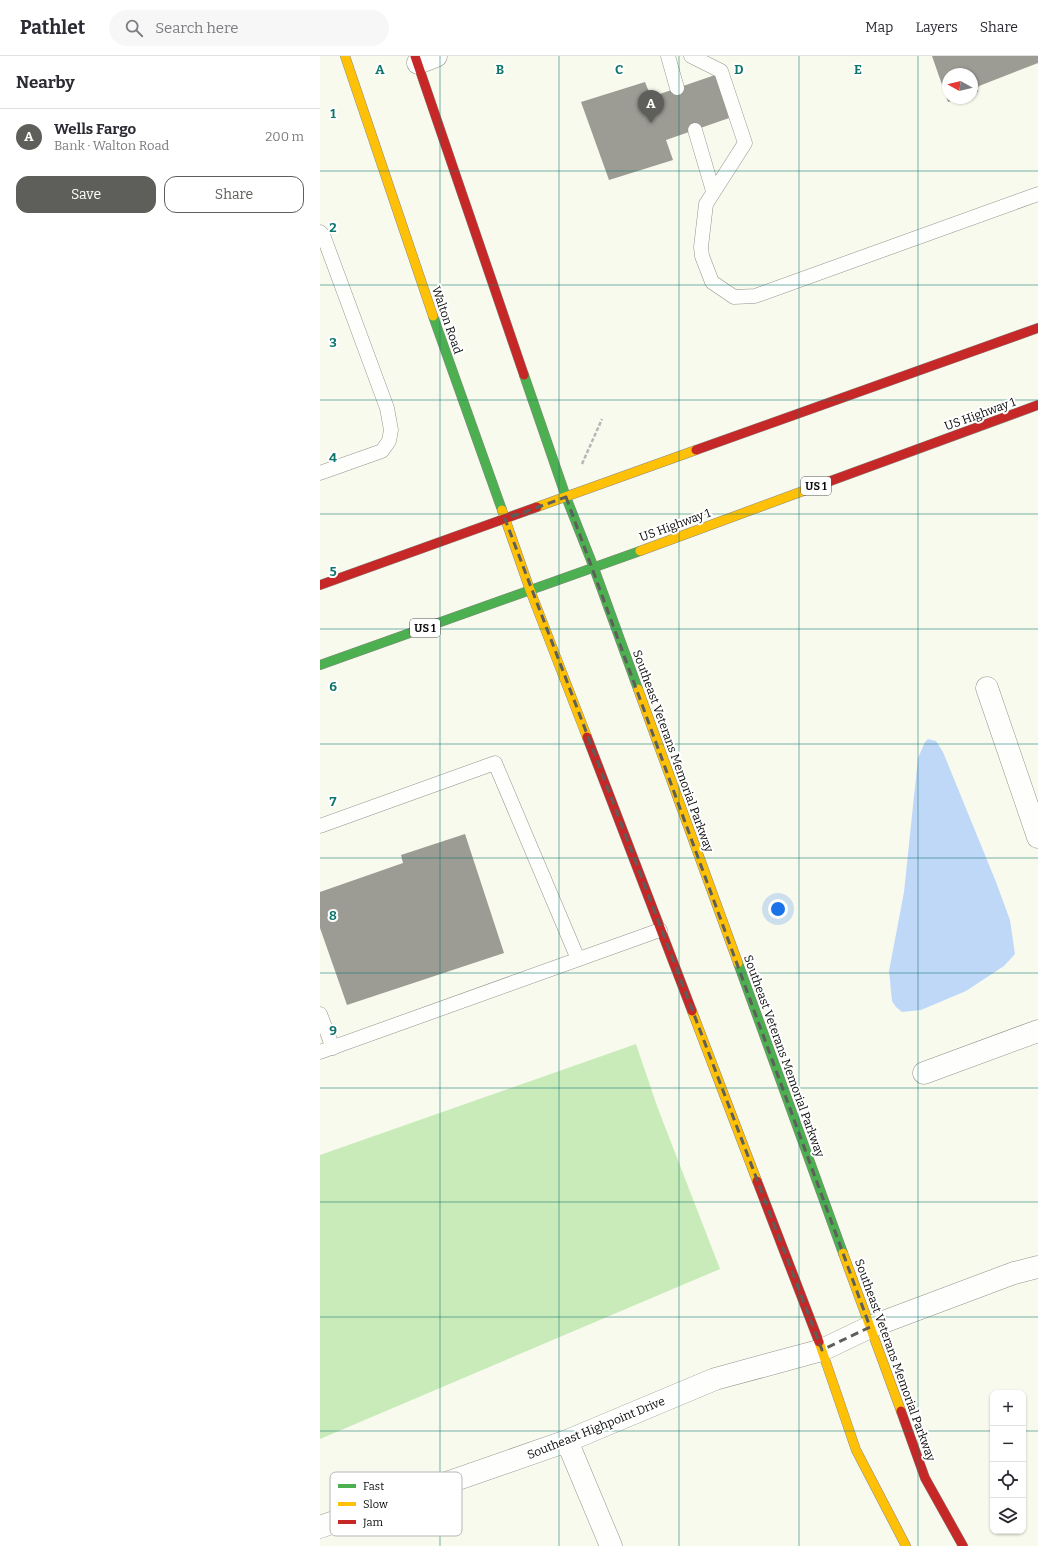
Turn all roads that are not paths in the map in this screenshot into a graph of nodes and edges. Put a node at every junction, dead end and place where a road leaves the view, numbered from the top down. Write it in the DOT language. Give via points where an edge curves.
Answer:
graph roads {
  1 [pos="345,56"];
  2 [pos="668,56"];
  3 [pos="691,56"];
  4 [pos="423,58"];
  5 [pos="677,88"];
  6 [pos="695,130"];
  7 [pos="713,191"];
  8 [pos="1038,194"];
  9 [pos="320,232"];
  10 [pos="1038,328"];
  11 [pos="1038,405"];
  12 [pos="320,473"];
  13 [pos="566,497"];
  14 [pos="505,519"];
  15 [pos="594,568"];
  16 [pos="320,585"];
  17 [pos="530,590"];
  18 [pos="320,665"];
  19 [pos="987,688"];
  20 [pos="320,826"];
  21 [pos="1038,837"];
  22 [pos="660,930"];
  23 [pos="578,959"];
  24 [pos="320,1014"];
  25 [pos="1038,1031"];
  26 [pos="326,1050"];
  27 [pos="924,1073"];
  28 [pos="1038,1267"];
  29 [pos="870,1327"];
  30 [pos="822,1350"];
  31 [pos="567,1441"];
  32 [pos="462,1478"];
  33 [pos="330,1524"];
  34 [pos="320,1527"];
  35 [pos="611,1546"];
  36 [pos="906,1546"];
  37 [pos="963,1546"];
  1 -- 14 [label="main road, Walton Road" via="404,233"];
  2 -- 5 [label="lane"];
  3 -- 7 [label="lane" via="721,71 745,143"];
  4 -- 13 [label="main road"];
  6 -- 7 [label="lane"];
  7 -- 8 [label="lane" via="706,204 702,256 712,282 734,296 755,296"];
  9 -- 12 [label="lane" via="323,234 387,408 391,430 389,441 382,451"];
  10 -- 13 [label="main road"];
  11 -- 15 [label="main road, US Highway 1 / US 1"];
  13 -- 14 [label="main road"];
  13 -- 15 [label="main road"];
  14 -- 16 [label="main road"];
  14 -- 17 [label="main road, Walton Road"];
  15 -- 17 [label="main road, US Highway 1 / US 1"];
  15 -- 29 [label="main road, Southeast Veterans Memorial Parkway"];
  17 -- 18 [label="main road, US Highway 1 / US 1"];
  17 -- 22 [label="main road"];
  19 -- 21 [label="street"];
  20 -- 23 [label="lane" via="495,763"];
  22 -- 23 [label="lane"];
  22 -- 30 [label="main road"];
  23 -- 26 [label="lane"];
  24 -- 26 [label="lane"];
  25 -- 27 [label="street"];
  28 -- 29 [label="street, Southeast Highpoint Drive" via="1014,1273"];
  29 -- 30 [label="street, Southeast Highpoint Drive"];
  29 -- 37 [label="main road, Southeast Veterans Memorial Parkway" via="924,1478"];
  30 -- 31 [label="street, Southeast Highpoint Drive" via="715,1379"];
  30 -- 36 [label="main road" via="856,1450"];
  31 -- 32 [label="street, Southeast Highpoint Drive"];
  31 -- 35 [label="street"];
  33 -- 34 [label="street, Southeast Highpoint Drive"];
}
